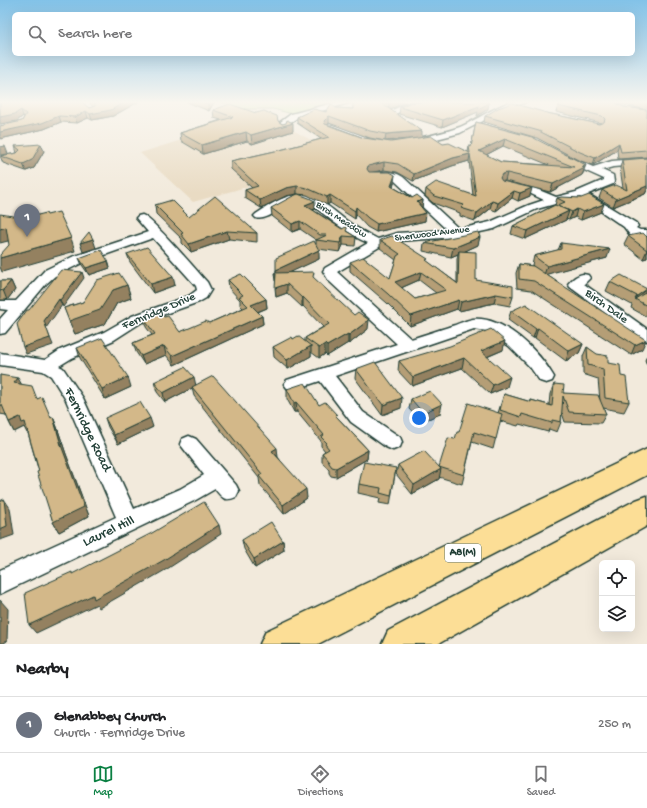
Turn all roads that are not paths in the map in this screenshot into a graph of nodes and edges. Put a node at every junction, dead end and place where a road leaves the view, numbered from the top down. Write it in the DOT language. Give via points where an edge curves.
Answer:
graph roads {
  1 [pos="348,132"];
  2 [pos="453,132"];
  3 [pos="374,143"];
  4 [pos="406,144"];
  5 [pos="554,152"];
  6 [pos="647,161"];
  7 [pos="593,170"];
  8 [pos="373,176"];
  9 [pos="505,185"];
  10 [pos="580,194"];
  11 [pos="555,201"];
  12 [pos="260,216"];
  13 [pos="142,218"];
  14 [pos="632,226"];
  15 [pos="647,228"];
  16 [pos="156,233"];
  17 [pos="457,233"];
  18 [pos="647,234"];
  19 [pos="377,243"];
  20 [pos="583,278"];
  21 [pos="0,305"];
  22 [pos="19,306"];
  23 [pos="0,329"];
  24 [pos="647,336"];
  25 [pos="408,345"];
  26 [pos="0,359"];
  27 [pos="47,366"];
  28 [pos="323,373"];
  29 [pos="546,376"];
  30 [pos="293,384"];
  31 [pos="393,442"];
  32 [pos="189,444"];
  33 [pos="647,461"];
  34 [pos="647,510"];
  35 [pos="129,522"];
  36 [pos="0,582"];
  37 [pos="279,644"];
  38 [pos="401,644"];
  1 -- 3 [label="street"];
  2 -- 4 [label="street"];
  5 -- 7 [label="street, Sherwood Avenue"];
  6 -- 7 [label="street" via="612,164"];
  7 -- 10 [label="street, Sherwood Avenue" via="609,177 609,182"];
  8 -- 17 [label="street" via="393,175 399,179"];
  9 -- 11 [label="street" via="530,190"];
  10 -- 11 [label="street, Sherwood Avenue"];
  10 -- 14 [label="street"];
  11 -- 17 [label="street, Sherwood Avenue" via="533,207 494,225"];
  12 -- 19 [label="street, Birch Meadow" via="282,203 305,198 352,230"];
  13 -- 16 [label="street, Fernridge Drive"];
  14 -- 15 [label="street" via="640,225"];
  14 -- 18 [label="street" via="630,230 633,232"];
  16 -- 22 [label="street" via="62,266 41,281"];
  16 -- 27 [label="street, Fernridge Drive" via="202,285 204,290 201,295 137,319 109,336 66,354"];
  17 -- 19 [label="street, Sherwood Avenue" via="397,237"];
  19 -- 25 [label="street, Sherwood Avenue" via="330,271 334,278"];
  20 -- 24 [label="street, Birch Dale" via="575,284"];
  21 -- 22 [label="street"];
  22 -- 23 [label="street"];
  25 -- 28 [label="street"];
  25 -- 29 [label="street" via="473,324 491,327 532,358"];
  26 -- 27 [label="street, Fernridge Road"];
  27 -- 35 [label="street, Fernridge Road" via="57,372 74,398"];
  28 -- 30 [label="street"];
  28 -- 31 [label="street" via="357,417"];
  32 -- 35 [label="street, Laurel Hill" via="223,485 187,495"];
  33 -- 37 [label="highway, A8(M)"];
  34 -- 38 [label="highway"];
  35 -- 36 [label="street, Laurel Hill"];
}
